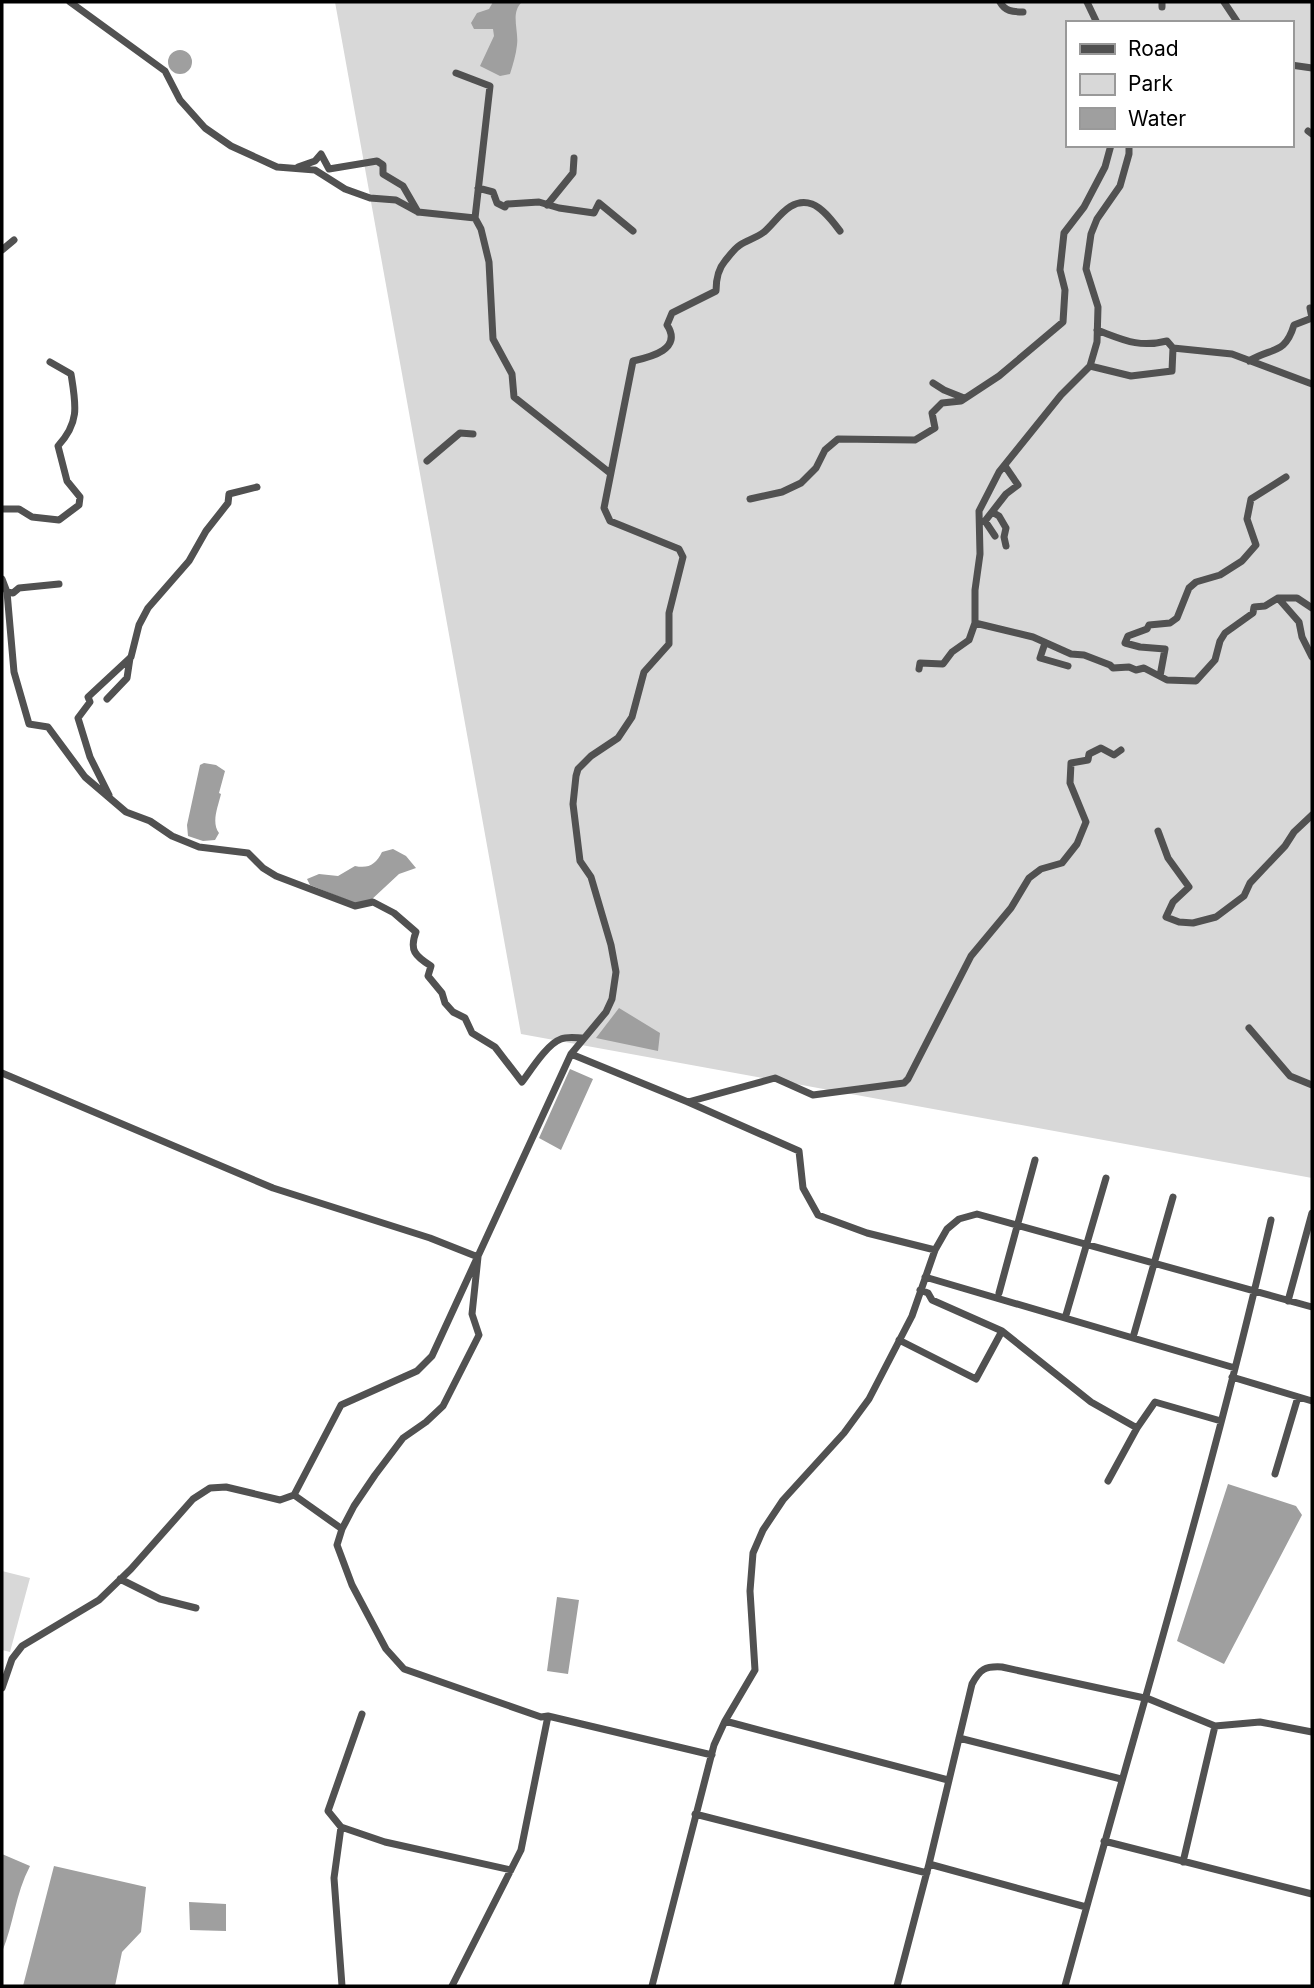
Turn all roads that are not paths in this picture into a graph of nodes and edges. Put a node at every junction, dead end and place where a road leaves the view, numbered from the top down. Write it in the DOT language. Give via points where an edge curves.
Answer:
graph roads {
  1 [pos="70,2"];
  2 [pos="1000,2"];
  3 [pos="1087,2"];
  4 [pos="1224,2"];
  5 [pos="1023,12"];
  6 [pos="1096,21"];
  7 [pos="1237,21"];
  8 [pos="1293,65"];
  9 [pos="1312,68"];
  10 [pos="456,73"];
  11 [pos="1110,147"];
  12 [pos="1129,147"];
  13 [pos="574,158"];
  14 [pos="294,168"];
  15 [pos="478,188"];
  16 [pos="547,205"];
  17 [pos="418,212"];
  18 [pos="475,218"];
  19 [pos="840,231"];
  20 [pos="633,232"];
  21 [pos="14,240"];
  22 [pos="2,250"];
  23 [pos="1312,308"];
  24 [pos="1097,331"];
  25 [pos="1173,348"];
  26 [pos="1249,361"];
  27 [pos="50,362"];
  28 [pos="1090,366"];
  29 [pos="933,383"];
  30 [pos="1312,384"];
  31 [pos="964,398"];
  32 [pos="473,434"];
  33 [pos="427,461"];
  34 [pos="1005,466"];
  35 [pos="610,473"];
  36 [pos="1286,477"];
  37 [pos="257,487"];
  38 [pos="750,499"];
  39 [pos="2,509"];
  40 [pos="992,512"];
  41 [pos="995,536"];
  42 [pos="1006,546"];
  43 [pos="2,579"];
  44 [pos="59,584"];
  45 [pos="7,592"];
  46 [pos="1278,598"];
  47 [pos="1312,608"];
  48 [pos="975,623"];
  49 [pos="1045,643"];
  50 [pos="1312,657"];
  51 [pos="130,658"];
  52 [pos="1068,666"];
  53 [pos="919,669"];
  54 [pos="1160,676"];
  55 [pos="107,699"];
  56 [pos="1121,750"];
  57 [pos="113,802"];
  58 [pos="1312,815"];
  59 [pos="1157,831"];
  60 [pos="1249,1028"];
  61 [pos="584,1038"];
  62 [pos="571,1054"];
  63 [pos="2,1073"];
  64 [pos="1312,1085"];
  65 [pos="688,1102"];
  66 [pos="1035,1160"];
  67 [pos="1106,1178"];
  68 [pos="1173,1197"];
  69 [pos="1312,1213"];
  70 [pos="1271,1220"];
  71 [pos="1018,1225"];
  72 [pos="1087,1245"];
  73 [pos="935,1250"];
  74 [pos="478,1257"];
  75 [pos="1156,1264"];
  76 [pos="925,1277"];
  77 [pos="920,1290"];
  78 [pos="1255,1291"];
  79 [pos="999,1293"];
  80 [pos="1288,1301"];
  81 [pos="1312,1307"];
  82 [pos="1066,1315"];
  83 [pos="1002,1331"];
  84 [pos="1134,1335"];
  85 [pos="899,1340"];
  86 [pos="1235,1368"];
  87 [pos="1232,1377"];
  88 [pos="1298,1397"];
  89 [pos="1312,1401"];
  90 [pos="1220,1421"];
  91 [pos="1137,1428"];
  92 [pos="1275,1474"];
  93 [pos="1108,1481"];
  94 [pos="294,1495"];
  95 [pos="342,1529"];
  96 [pos="120,1579"];
  97 [pos="196,1608"];
  98 [pos="2,1674"];
  99 [pos="3,1686"];
  100 [pos="1144,1699"];
  101 [pos="362,1714"];
  102 [pos="548,1716"];
  103 [pos="724,1721"];
  104 [pos="1215,1726"];
  105 [pos="1312,1732"];
  106 [pos="959,1738"];
  107 [pos="712,1755"];
  108 [pos="1121,1779"];
  109 [pos="948,1780"];
  110 [pos="695,1814"];
  111 [pos="341,1827"];
  112 [pos="1104,1841"];
  113 [pos="1183,1862"];
  114 [pos="929,1864"];
  115 [pos="510,1870"];
  116 [pos="927,1873"];
  117 [pos="1312,1894"];
  118 [pos="1086,1907"];
  119 [pos="342,1986"];
  120 [pos="452,1986"];
  121 [pos="652,1986"];
  122 [pos="897,1986"];
  123 [pos="1065,1986"];
  1 -- 14 [label="street" via="165,71 180,100 205,128 277,167"];
  2 -- 5 [label="street" via="1012,12"];
  3 -- 6 [label="street"];
  4 -- 7 [label="street"];
  8 -- 9 [label="street"];
  10 -- 15 [label="street" via="490,86"];
  11 -- 31 [label="street" via="1084,207 1064,233 1060,270 1065,290 1063,322 999,376"];
  12 -- 24 [label="street" via="1120,187 1091,234 1086,269 1098,307"];
  13 -- 16 [label="street" via="573,173"];
  14 -- 17 [label="street" via="315,170 345,189 370,198 396,200"];
  14 -- 17 [label="street" via="321,154 329,169 377,161 383,165 383,174 403,186"];
  15 -- 16 [label="street" via="493,192 497,203 505,207 523,202"];
  15 -- 18 [label="street"];
  16 -- 20 [label="street" via="594,213 599,203"];
  17 -- 18 [label="street"];
  18 -- 35 [label="street" via="489,262 493,339 512,374 514,397"];
  19 -- 35 [label="street" via="812,204 787,208 763,233 738,246 723,262 716,291 672,313 667,325 672,340 669,346 660,354 633,361"];
  21 -- 22 [label="street"];
  23 -- 26 [label="street" via="1312,318 1294,325 1283,347"];
  24 -- 25 [label="street" via="1133,343 1167,341"];
  24 -- 28 [label="street"];
  25 -- 26 [label="street" via="1232,354"];
  25 -- 28 [label="street" via="1172,371 1131,376"];
  26 -- 30 [label="street"];
  27 -- 39 [label="street" via="71,374 75,418 58,446 67,481 80,497 79,505 59,520"];
  28 -- 34 [label="street"];
  29 -- 31 [label="street"];
  31 -- 38 [label="street" via="942,403 932,413 935,428 915,440 838,439 801,483"];
  32 -- 33 [label="street" via="460,433"];
  34 -- 40 [label="street" via="1018,485"];
  34 -- 48 [label="street" via="979,511"];
  35 -- 61 [label="street" via="604,508 610,521 679,549 683,556 669,612 669,644 644,672 632,717 618,738 591,756 576,776 573,804 580,861 591,877 616,972 606,1012"];
  36 -- 54 [label="street" via="1251,499 1247,519 1256,545 1242,561 1189,588 1177,618 1170,623 1149,625 1128,636 1125,643 1165,649"];
  37 -- 51 [label="street" via="229,494 228,503 189,561 148,608"];
  40 -- 41 [label="street" via="985,521"];
  40 -- 42 [label="street" via="1006,528"];
  43 -- 45 [label="street"];
  44 -- 45 [label="street"];
  45 -- 57 [label="street" via="14,673 29,724 48,727 85,776"];
  46 -- 47 [label="street" via="1297,597"];
  46 -- 50 [label="street" via="1299,622"];
  46 -- 54 [label="street" via="1254,607 1253,613 1225,633 1215,660 1196,681"];
  48 -- 49 [label="street"];
  48 -- 53 [label="street" via="969,640 943,664 920,663"];
  49 -- 52 [label="street" via="1040,658"];
  49 -- 54 [label="street" via="1113,668 1144,668"];
  51 -- 55 [label="street" via="127,678"];
  51 -- 57 [label="street" via="88,697 90,702 78,718 90,757"];
  56 -- 65 [label="street" via="1114,755 1101,748 1089,754 1088,760 1070,763 1070,783 1086,822 1077,844 1062,863 1029,878 971,956 904,1083 813,1095 775,1078"];
  57 -- 61 [label="street" via="181,839 248,853 276,876 355,906 373,902 394,913 416,932 413,950 431,966 428,976 445,1003 465,1018 472,1033 495,1047 522,1082 552,1043 564,1037"];
  58 -- 59 [label="street" via="1250,883 1244,896 1216,917 1193,923 1166,917 1173,902 1189,887 1168,858"];
  60 -- 64 [label="street" via="1290,1076"];
  61 -- 62 [label="street"];
  62 -- 65 [label="street"];
  62 -- 74 [label="street"];
  63 -- 74 [label="street" via="273,1188"];
  65 -- 73 [label="street" via="799,1151 803,1188 818,1215"];
  66 -- 71 [label="street"];
  67 -- 72 [label="street"];
  68 -- 75 [label="street"];
  69 -- 80 [label="street"];
  70 -- 78 [label="street"];
  71 -- 72 [label="street"];
  71 -- 73 [label="street" via="978,1214 959,1219"];
  71 -- 79 [label="street"];
  72 -- 75 [label="street"];
  72 -- 82 [label="street"];
  73 -- 76 [label="street"];
  74 -- 94 [label="street" via="432,1356 417,1371 341,1405"];
  74 -- 95 [label="street" via="472,1314 479,1335 443,1406 403,1438"];
  75 -- 78 [label="street"];
  75 -- 84 [label="street"];
  76 -- 77 [label="street"];
  76 -- 86 [label="street"];
  77 -- 83 [label="street" via="932,1300"];
  77 -- 85 [label="street"];
  78 -- 80 [label="street"];
  78 -- 86 [label="street"];
  80 -- 81 [label="street"];
  83 -- 85 [label="street" via="976,1379"];
  83 -- 91 [label="street" via="1091,1402"];
  85 -- 103 [label="street" via="869,1399 783,1500 763,1531 753,1553 750,1591 755,1670"];
  86 -- 87 [label="street"];
  87 -- 88 [label="street"];
  87 -- 90 [label="street"];
  88 -- 89 [label="street"];
  88 -- 92 [label="street"];
  90 -- 91 [label="street" via="1155,1402"];
  90 -- 100 [label="street"];
  91 -- 93 [label="street"];
  94 -- 95 [label="street"];
  94 -- 96 [label="street" via="280,1500 210,1488 193,1499"];
  95 -- 102 [label="street" via="337,1545 352,1585 386,1649 404,1669"];
  96 -- 97 [label="street" via="160,1599"];
  96 -- 99 [label="street" via="99,1600 22,1646"];
  98 -- 99 [label="street"];
  100 -- 104 [label="street"];
  100 -- 106 [label="street" via="987,1666 972,1684"];
  100 -- 108 [label="street"];
  101 -- 111 [label="street" via="328,1811"];
  102 -- 107 [label="street"];
  102 -- 115 [label="street" via="520,1850"];
  103 -- 107 [label="street"];
  103 -- 109 [label="street"];
  104 -- 105 [label="street" via="1260,1722"];
  104 -- 113 [label="street"];
  106 -- 108 [label="street"];
  106 -- 109 [label="street"];
  107 -- 110 [label="street"];
  108 -- 112 [label="street"];
  109 -- 114 [label="street"];
  110 -- 116 [label="street"];
  110 -- 121 [label="street"];
  111 -- 115 [label="street" via="385,1842"];
  111 -- 119 [label="street" via="334,1878"];
  112 -- 113 [label="street"];
  112 -- 118 [label="street"];
  113 -- 117 [label="street"];
  114 -- 116 [label="street"];
  114 -- 118 [label="street"];
  115 -- 120 [label="street"];
  116 -- 122 [label="street"];
  118 -- 123 [label="street"];
}
